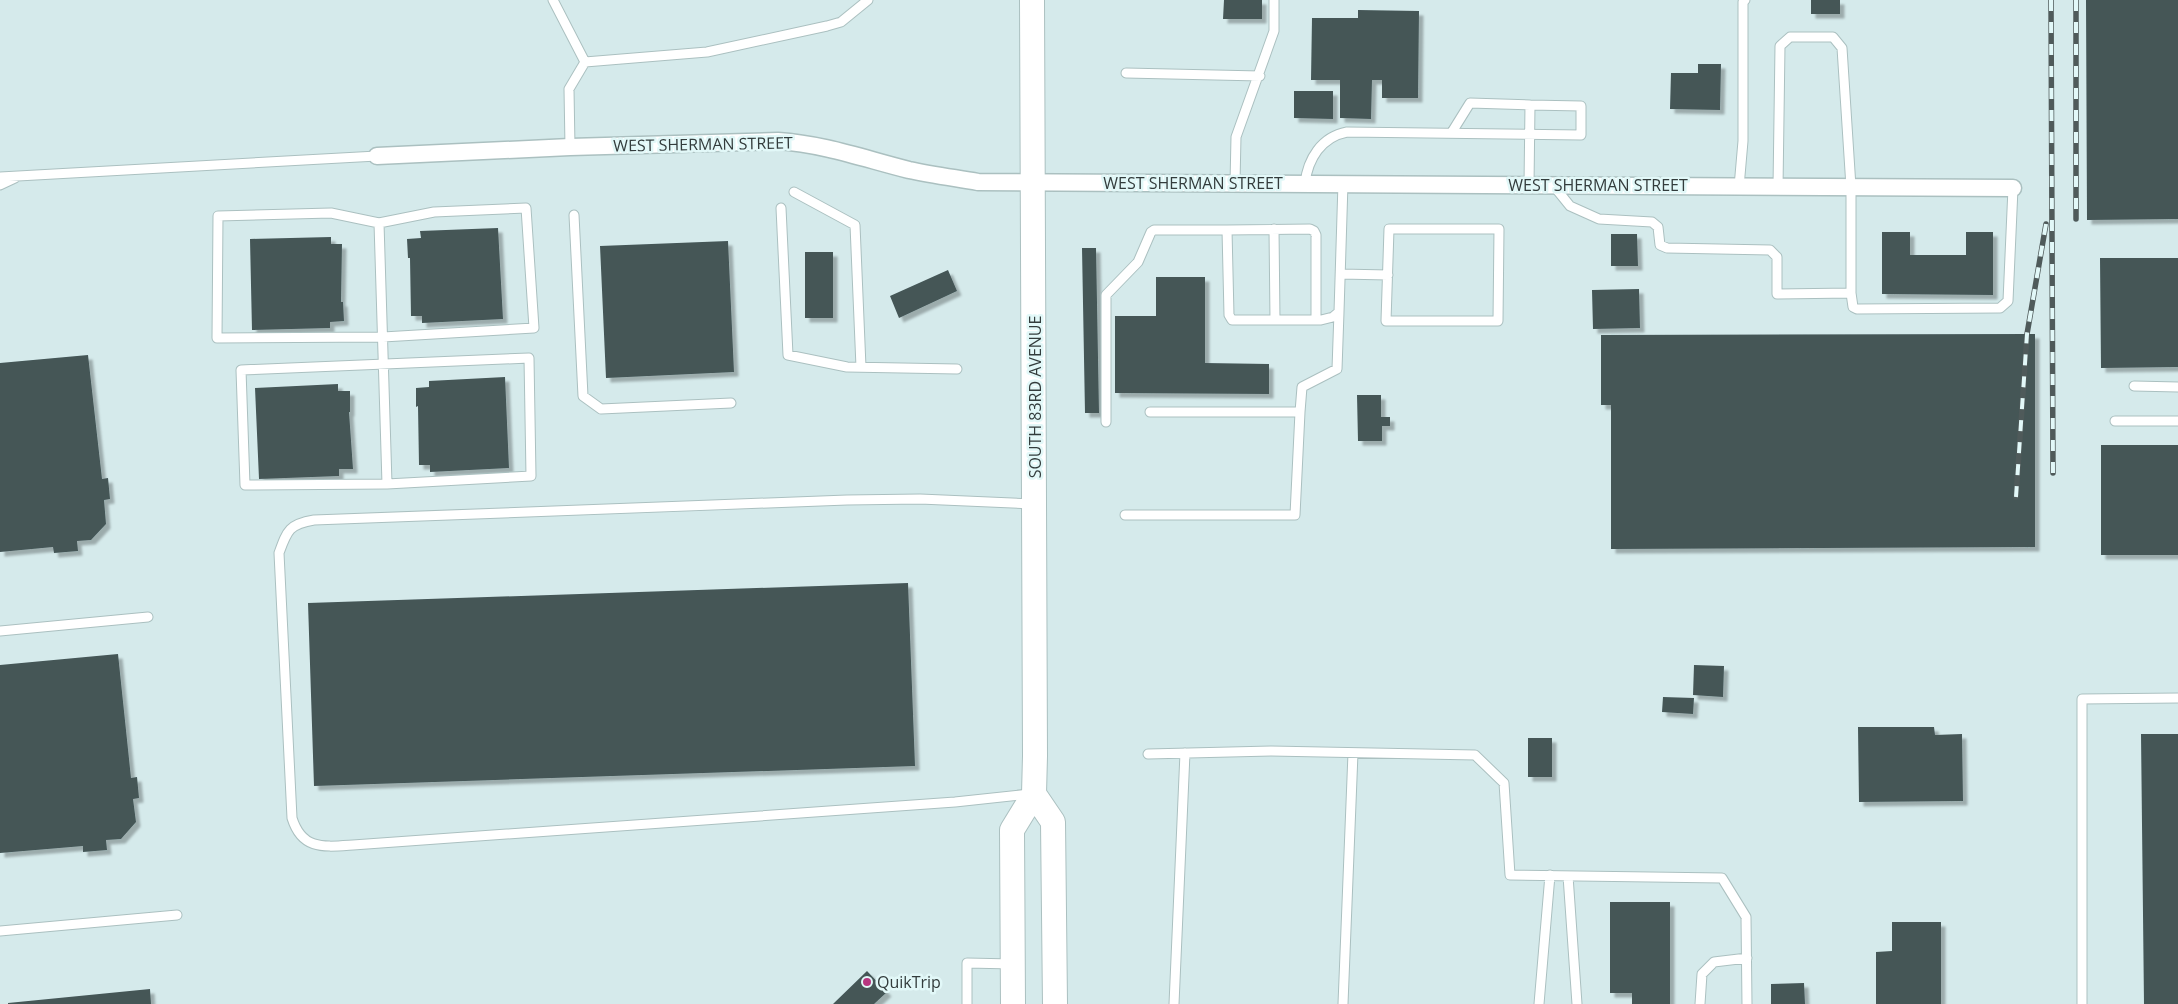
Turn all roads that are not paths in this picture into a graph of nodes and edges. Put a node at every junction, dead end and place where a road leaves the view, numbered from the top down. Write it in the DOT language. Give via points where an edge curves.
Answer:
graph roads {
  1 [pos="553,0"];
  2 [pos="868,0"];
  3 [pos="1032,0"];
  4 [pos="1274,0"];
  5 [pos="1745,0"];
  6 [pos="585,62"];
  7 [pos="1126,73"];
  8 [pos="1260,76"];
  9 [pos="1530,105"];
  10 [pos="1452,132"];
  11 [pos="1530,134"];
  12 [pos="570,148"];
  13 [pos="377,156"];
  14 [pos="0,177"];
  15 [pos="17,177"];
  16 [pos="1033,182"];
  17 [pos="1235,183"];
  18 [pos="1305,183"];
  19 [pos="1343,184"];
  20 [pos="0,185"];
  21 [pos="1529,185"];
  22 [pos="1553,185"];
  23 [pos="1739,186"];
  24 [pos="1778,187"];
  25 [pos="1851,187"];
  26 [pos="2013,188"];
  27 [pos="794,192"];
  28 [pos="781,208"];
  29 [pos="574,215"];
  30 [pos="379,223"];
  31 [pos="1227,230"];
  32 [pos="1274,230"];
  33 [pos="1342,274"];
  34 [pos="1388,275"];
  35 [pos="1851,293"];
  36 [pos="1339,312"];
  37 [pos="1275,320"];
  38 [pos="1316,320"];
  39 [pos="382,337"];
  40 [pos="383,364"];
  41 [pos="861,367"];
  42 [pos="957,369"];
  43 [pos="2134,386"];
  44 [pos="2178,386"];
  45 [pos="731,404"];
  46 [pos="1150,412"];
  47 [pos="1300,412"];
  48 [pos="2115,421"];
  49 [pos="2178,421"];
  50 [pos="1106,422"];
  51 [pos="386,484"];
  52 [pos="1036,504"];
  53 [pos="1125,515"];
  54 [pos="148,617"];
  55 [pos="0,631"];
  56 [pos="2178,698"];
  57 [pos="1185,753"];
  58 [pos="1353,753"];
  59 [pos="1148,754"];
  60 [pos="1034,794"];
  61 [pos="1550,875"];
  62 [pos="1568,876"];
  63 [pos="177,915"];
  64 [pos="0,931"];
  65 [pos="1747,958"];
  66 [pos="1013,964"];
  67 [pos="968,1004"];
  68 [pos="1013,1004"];
  69 [pos="1055,1004"];
  70 [pos="1174,1004"];
  71 [pos="1343,1004"];
  72 [pos="1539,1004"];
  73 [pos="1577,1004"];
  74 [pos="1700,1004"];
  75 [pos="1747,1004"];
  76 [pos="2082,1004"];
  1 -- 6 [label="lane"];
  2 -- 6 [label="lane" via="841,22 827,26 706,52"];
  3 -- 16 [label="main road, SOUTH 83RD AVENUE"];
  4 -- 8 [label="lane" via="1274,32"];
  5 -- 23 [label="lane" via="1743,141"];
  6 -- 12 [label="lane" via="569,89"];
  7 -- 8 [label="lane"];
  8 -- 17 [label="lane" via="1236,137"];
  9 -- 10 [label="lane" via="1470,103"];
  9 -- 11 [label="lane"];
  9 -- 11 [label="lane" via="1581,106 1581,135"];
  10 -- 11 [label="lane"];
  10 -- 18 [label="lane" via="1336,134 1313,156"];
  11 -- 21 [label="lane"];
  12 -- 13 [label="street, WEST SHERMAN STREET"];
  12 -- 16 [label="street, WEST SHERMAN STREET" via="804,142 945,177 978,182"];
  13 -- 15 [label="lane"];
  14 -- 15 [label="lane"];
  15 -- 20 [label="lane"];
  16 -- 17 [label="street, WEST SHERMAN STREET"];
  16 -- 52 [label="main road, SOUTH 83RD AVENUE"];
  17 -- 18 [label="street, WEST SHERMAN STREET"];
  18 -- 19 [label="street, WEST SHERMAN STREET"];
  19 -- 21 [label="street, WEST SHERMAN STREET"];
  19 -- 33 [label="lane"];
  21 -- 22 [label="street, WEST SHERMAN STREET"];
  22 -- 23 [label="street, WEST SHERMAN STREET"];
  22 -- 35 [label="lane" via="1570,206 1599,219 1652,222 1658,227 1660,245 1667,248 1770,250 1778,257 1778,294"];
  23 -- 24 [label="street, WEST SHERMAN STREET"];
  24 -- 25 [label="street, WEST SHERMAN STREET"];
  24 -- 25 [label="lane" via="1780,46 1790,37 1833,37 1842,48"];
  25 -- 26 [label="street, WEST SHERMAN STREET"];
  25 -- 35 [label="lane"];
  26 -- 35 [label="lane" via="2008,301 2000,308 1857,310 1853,307"];
  27 -- 41 [label="lane" via="855,225"];
  28 -- 41 [label="lane" via="788,355"];
  29 -- 45 [label="lane" via="583,396 601,409"];
  30 -- 39 [label="lane"];
  30 -- 39 [label="lane" via="434,212 526,208 534,328"];
  30 -- 39 [label="lane" via="331,213 218,216 217,338"];
  31 -- 32 [label="lane"];
  31 -- 37 [label="lane" via="1230,318"];
  31 -- 50 [label="lane" via="1154,230 1149,234 1138,262 1106,295"];
  32 -- 37 [label="lane"];
  32 -- 38 [label="lane" via="1310,229 1316,235"];
  33 -- 34 [label="lane"];
  33 -- 36 [label="lane"];
  34 -- 34 [label="lane" via="1386,321 1498,321 1499,229 1389,229"];
  36 -- 38 [label="lane" via="1333,317"];
  36 -- 47 [label="lane" via="1337,370 1302,387"];
  37 -- 38 [label="lane"];
  39 -- 40 [label="lane"];
  40 -- 51 [label="lane"];
  40 -- 51 [label="lane" via="241,370 245,485"];
  40 -- 51 [label="lane" via="529,358 531,476"];
  41 -- 42 [label="lane"];
  43 -- 44 [label="lane"];
  46 -- 47 [label="lane"];
  47 -- 53 [label="lane" via="1295,515"];
  48 -- 49 [label="lane"];
  52 -- 60 [label="main road, SOUTH 83RD AVENUE"];
  52 -- 60 [label="lane" via="920,499 847,500 314,520 292,526 278,553 292,818 296,831 304,840 318,845"];
  54 -- 55 [label="lane"];
  56 -- 76 [label="lane" via="2082,699"];
  57 -- 58 [label="lane"];
  57 -- 59 [label="lane"];
  57 -- 70 [label="lane"];
  58 -- 61 [label="lane" via="1475,755 1504,783 1510,875"];
  58 -- 71 [label="lane"];
  60 -- 66 [label="main road" via="1012,830"];
  60 -- 69 [label="main road" via="1053,822"];
  61 -- 62 [label="lane"];
  61 -- 72 [label="lane"];
  62 -- 65 [label="lane" via="1722,878 1746,917"];
  62 -- 73 [label="lane"];
  63 -- 64 [label="lane"];
  65 -- 74 [label="lane" via="1714,962 1702,974"];
  65 -- 75 [label="lane"];
  66 -- 67 [label="lane" via="967,963"];
  66 -- 68 [label="main road"];
}
